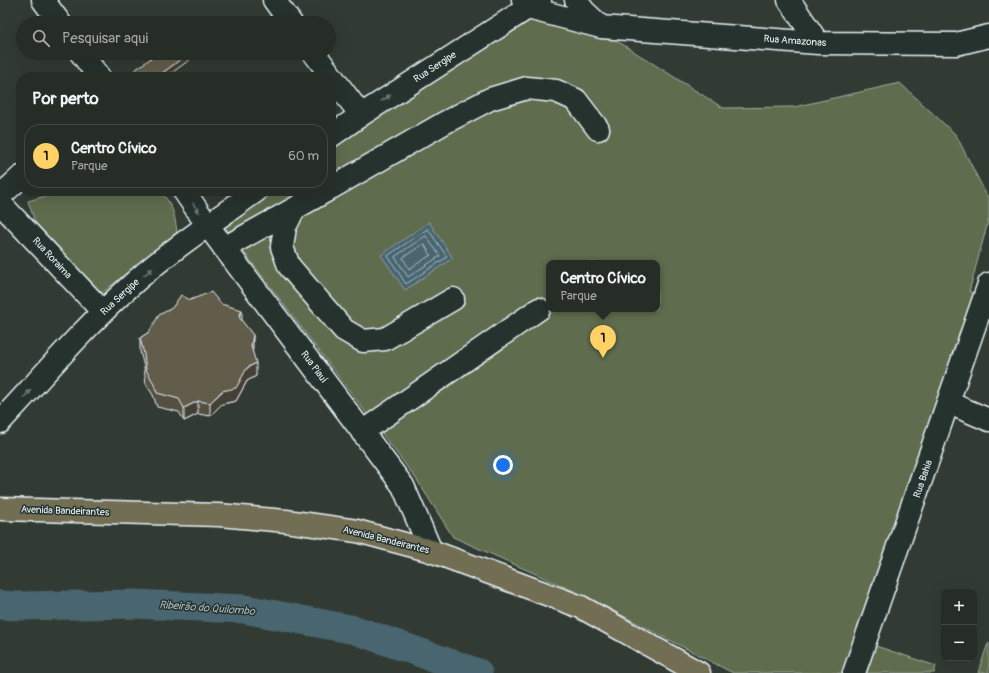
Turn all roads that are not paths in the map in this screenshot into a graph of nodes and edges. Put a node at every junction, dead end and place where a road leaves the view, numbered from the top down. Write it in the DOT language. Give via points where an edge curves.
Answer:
graph roads {
  1 [pos="43,0"];
  2 [pos="274,0"];
  3 [pos="576,0"];
  4 [pos="789,0"];
  5 [pos="530,3"];
  6 [pos="55,16"];
  7 [pos="286,16"];
  8 [pos="601,27"];
  9 [pos="989,36"];
  10 [pos="818,43"];
  11 [pos="86,60"];
  12 [pos="319,60"];
  13 [pos="94,72"];
  14 [pos="328,72"];
  15 [pos="336,82"];
  16 [pos="361,115"];
  17 [pos="598,129"];
  18 [pos="336,132"];
  19 [pos="16,182"];
  20 [pos="336,185"];
  21 [pos="0,196"];
  22 [pos="187,196"];
  23 [pos="249,196"];
  24 [pos="317,196"];
  25 [pos="0,203"];
  26 [pos="294,209"];
  27 [pos="208,226"];
  28 [pos="224,248"];
  29 [pos="989,284"];
  30 [pos="453,299"];
  31 [pos="539,309"];
  32 [pos="103,312"];
  33 [pos="949,403"];
  34 [pos="989,420"];
  35 [pos="0,422"];
  36 [pos="362,432"];
  37 [pos="0,509"];
  38 [pos="431,551"];
  39 [pos="699,673"];
  40 [pos="854,673"];
  1 -- 6 [label="street"];
  2 -- 7 [label="street"];
  3 -- 8 [label="street"];
  4 -- 10 [label="street"];
  5 -- 8 [label="street, Rua Amazonas"];
  16 -- 5 [label="street, Rua Sergipe, one-way"];
  8 -- 10 [label="street, Rua Amazonas"];
  9 -- 10 [label="street, Rua Amazonas" via="956,44"];
  11 -- 13 [label="street"];
  12 -- 14 [label="street"];
  15 -- 16 [label="street"];
  16 -- 18 [label="street, Rua Sergipe"];
  17 -- 20 [label="street" via="576,100 556,91 527,88 490,99"];
  19 -- 21 [label="street"];
  22 -- 27 [label="street, Rua Piauí, one-way"];
  23 -- 27 [label="street, Rua Sergipe"];
  24 -- 26 [label="street"];
  25 -- 32 [label="street, Rua Roraima"];
  26 -- 28 [label="street"];
  26 -- 30 [label="street" via="285,227 282,247 289,266 344,330 363,341 385,339"];
  27 -- 28 [label="street, Rua Piauí"];
  32 -- 27 [label="street, Rua Sergipe, one-way" via="162,260"];
  28 -- 36 [label="street, Rua Piauí"];
  29 -- 33 [label="street, Rua Bahia"];
  31 -- 36 [label="street"];
  35 -- 32 [label="street, Rua Sergipe, one-way"];
  33 -- 34 [label="street"];
  33 -- 40 [label="street, Rua Bahia"];
  36 -- 38 [label="street, Rua Piauí" via="403,486"];
  37 -- 38 [label="main road, Avenida Bandeirantes" via="219,515 286,521 357,531"];
  38 -- 39 [label="main road, Avenida Bandeirantes" via="581,607"];
}
